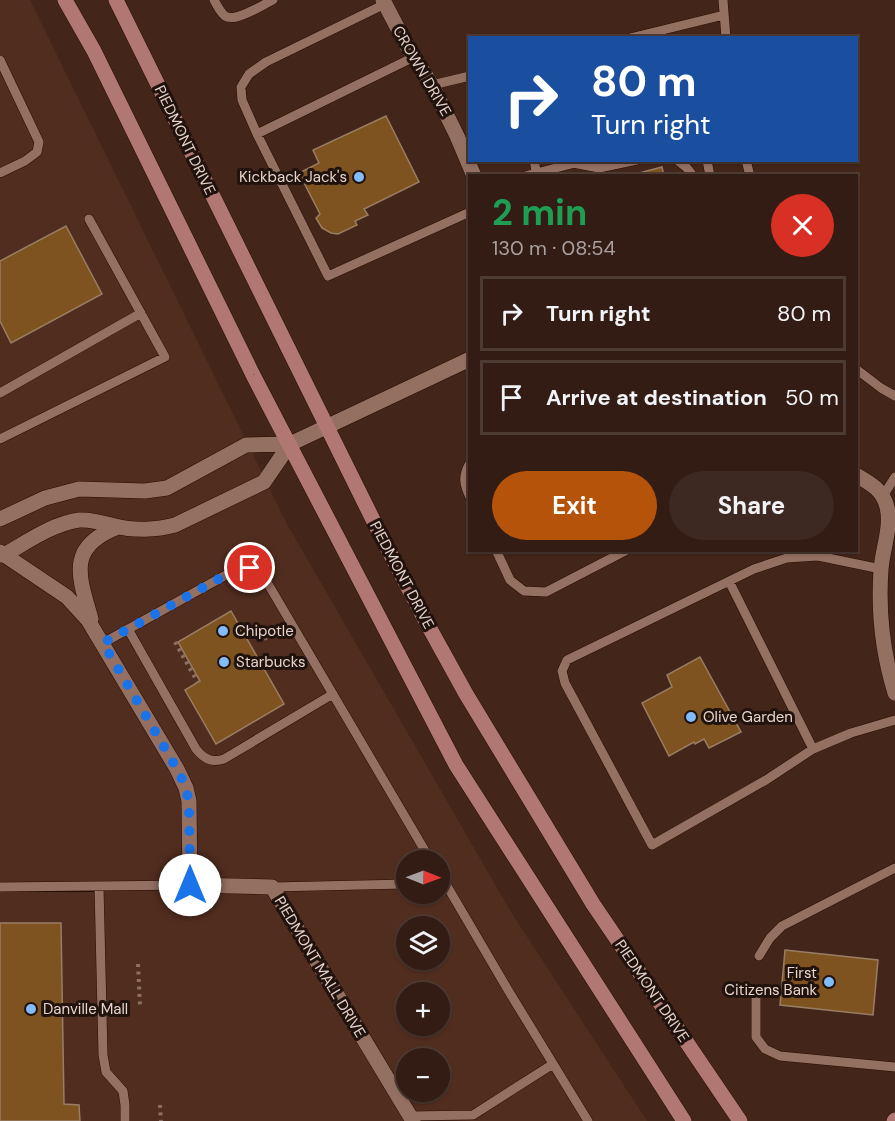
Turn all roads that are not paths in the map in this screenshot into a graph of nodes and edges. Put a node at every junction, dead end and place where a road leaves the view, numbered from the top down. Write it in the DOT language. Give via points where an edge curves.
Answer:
graph roads {
  1 [pos="65,0"];
  2 [pos="116,0"];
  3 [pos="214,0"];
  4 [pos="273,0"];
  5 [pos="723,0"];
  6 [pos="384,2"];
  7 [pos="724,15"];
  8 [pos="638,36"];
  9 [pos="726,36"];
  10 [pos="414,57"];
  11 [pos="0,60"];
  12 [pos="468,76"];
  13 [pos="432,85"];
  14 [pos="257,134"];
  15 [pos="468,161"];
  16 [pos="577,162"];
  17 [pos="628,162"];
  18 [pos="680,162"];
  19 [pos="573,163"];
  20 [pos="0,173"];
  21 [pos="537,174"];
  22 [pos="692,174"];
  23 [pos="468,213"];
  24 [pos="88,219"];
  25 [pos="141,313"];
  26 [pos="468,360"];
  27 [pos="858,371"];
  28 [pos="0,393"];
  29 [pos="895,396"];
  30 [pos="327,426"];
  31 [pos="0,439"];
  32 [pos="290,444"];
  33 [pos="468,465"];
  34 [pos="858,476"];
  35 [pos="895,477"];
  36 [pos="468,493"];
  37 [pos="883,496"];
  38 [pos="0,519"];
  39 [pos="118,527"];
  40 [pos="497,552"];
  41 [pos="623,552"];
  42 [pos="1,554"];
  43 [pos="881,569"];
  44 [pos="729,581"];
  45 [pos="92,625"];
  46 [pos="128,629"];
  47 [pos="889,642"];
  48 [pos="103,643"];
  49 [pos="895,693"];
  50 [pos="333,694"];
  51 [pos="895,720"];
  52 [pos="813,749"];
  53 [pos="425,850"];
  54 [pos="895,868"];
  55 [pos="396,884"];
  56 [pos="190,885"];
  57 [pos="99,886"];
  58 [pos="0,887"];
  59 [pos="272,887"];
  60 [pos="450,895"];
  61 [pos="759,956"];
  62 [pos="756,994"];
  63 [pos="553,1064"];
  64 [pos="895,1066"];
  65 [pos="412,1118"];
  66 [pos="441,1118"];
  67 [pos="125,1121"];
  68 [pos="588,1121"];
  69 [pos="684,1121"];
  70 [pos="740,1121"];
  1 -- 32 [label="main road"];
  2 -- 30 [label="main road, PIEDMONT DRIVE"];
  3 -- 4 [label="lane" via="222,15 230,18"];
  5 -- 7 [label="lane"];
  6 -- 10 [label="street, CROWN DRIVE"];
  6 -- 14 [label="lane" via="249,74 241,87 242,100"];
  7 -- 8 [label="lane"];
  7 -- 9 [label="lane"];
  10 -- 13 [label="street, CROWN DRIVE"];
  10 -- 14 [label="lane"];
  11 -- 20 [label="lane" via="39,142 37,152"];
  12 -- 13 [label="lane"];
  13 -- 15 [label="street, CROWN DRIVE"];
  14 -- 23 [label="lane" via="328,276"];
  16 -- 19 [label="lane"];
  17 -- 19 [label="lane" via="599,168"];
  18 -- 22 [label="lane"];
  19 -- 21 [label="lane"];
  24 -- 25 [label="lane"];
  25 -- 28 [label="lane"];
  25 -- 31 [label="lane" via="165,357"];
  26 -- 30 [label="street"];
  27 -- 29 [label="lane"];
  30 -- 32 [label="street"];
  30 -- 70 [label="main road, PIEDMONT DRIVE" via="466,694 593,904"];
  32 -- 38 [label="street" via="246,445 164,489 79,489 45,498"];
  32 -- 39 [label="street" via="264,482 183,522 147,529"];
  32 -- 69 [label="main road" via="456,765"];
  33 -- 36 [label="lane" via="463,484"];
  34 -- 37 [label="street" via="873,484"];
  35 -- 37 [label="lane"];
  37 -- 43 [label="street" via="888,525"];
  39 -- 42 [label="street" via="96,521 66,523"];
  39 -- 45 [label="street" via="91,543 80,561"];
  40 -- 41 [label="lane" via="510,580 524,591 546,592"];
  42 -- 45 [label="street" via="67,597"];
  43 -- 44 [label="lane" via="818,556 787,558"];
  43 -- 47 [label="street" via="880,603"];
  44 -- 52 [label="lane"];
  44 -- 52 [label="lane" via="567,660 562,670 565,683 652,845"];
  45 -- 48 [label="street"];
  46 -- 48 [label="lane"];
  46 -- 50 [label="lane" via="235,570 250,568 264,577"];
  46 -- 50 [label="lane" via="196,749 211,761 224,759"];
  47 -- 49 [label="street"];
  48 -- 56 [label="street" via="186,788 190,808"];
  50 -- 53 [label="lane"];
  51 -- 52 [label="lane"];
  54 -- 61 [label="lane" via="782,926"];
  55 -- 59 [label="lane"];
  56 -- 57 [label="lane"];
  56 -- 59 [label="street, PIEDMONT MALL DRIVE"];
  57 -- 58 [label="lane"];
  57 -- 67 [label="lane" via="102,1055 106,1072 123,1091"];
  59 -- 65 [label="street, PIEDMONT MALL DRIVE"];
  60 -- 63 [label="lane"];
  62 -- 64 [label="lane" via="756,1037 765,1049 780,1056"];
  63 -- 66 [label="lane" via="473,1115"];
  63 -- 68 [label="lane"];
  65 -- 66 [label="lane"];
}
